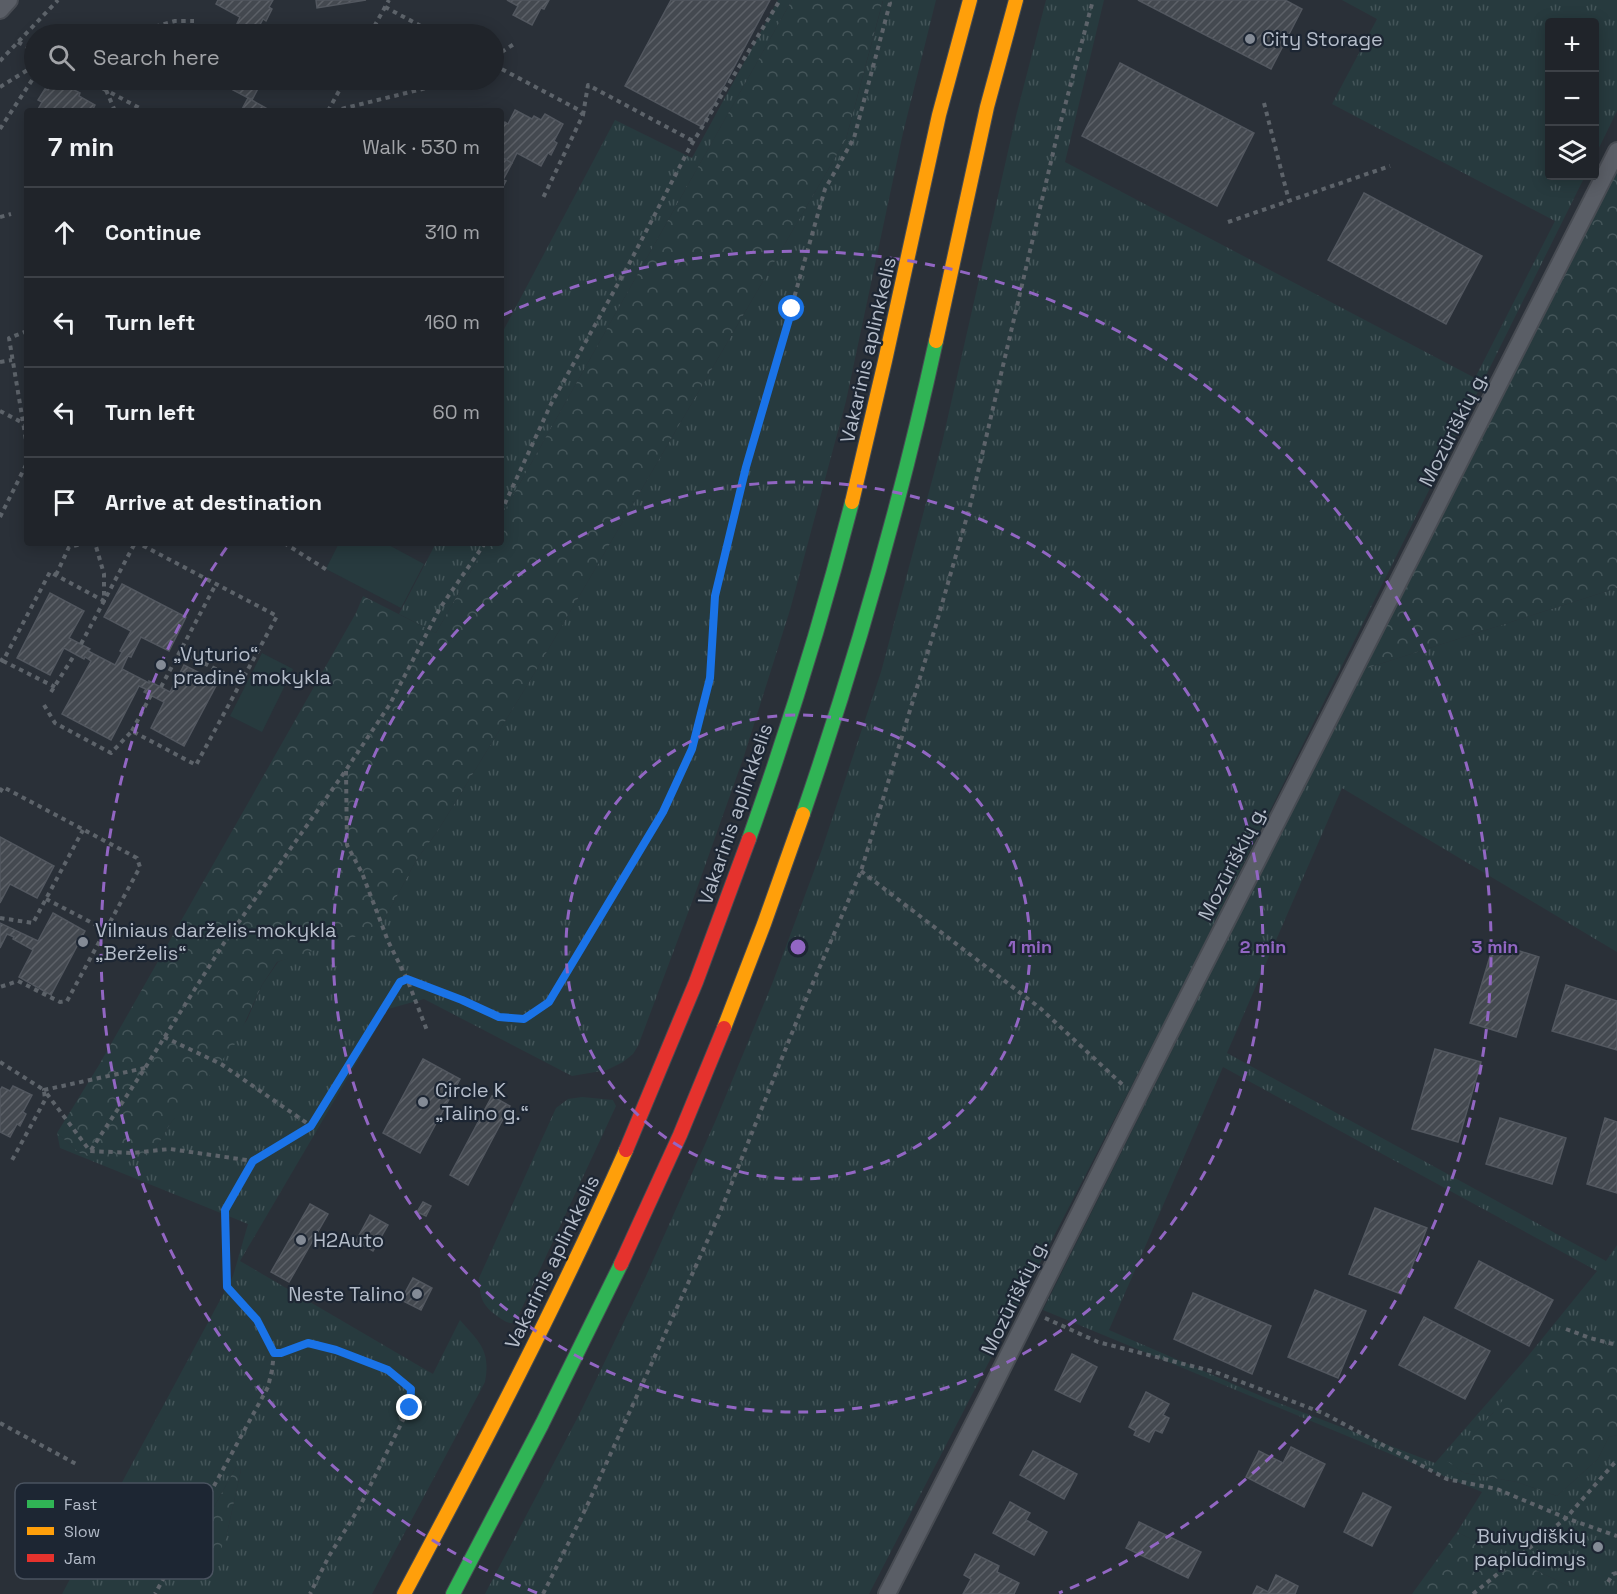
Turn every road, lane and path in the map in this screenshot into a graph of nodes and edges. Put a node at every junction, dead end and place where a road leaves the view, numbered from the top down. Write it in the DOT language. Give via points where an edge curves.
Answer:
graph roads {
  1 [pos="9,0"];
  2 [pos="58,0"];
  3 [pos="389,0"];
  4 [pos="780,0"];
  5 [pos="970,0"];
  6 [pos="1016,0"];
  7 [pos="1093,0"];
  8 [pos="889,1"];
  9 [pos="385,7"];
  10 [pos="0,10"];
  11 [pos="194,21"];
  12 [pos="35,24"];
  13 [pos="164,24"];
  14 [pos="376,24"];
  15 [pos="417,24"];
  16 [pos="24,36"];
  17 [pos="18,42"];
  18 [pos="514,44"];
  19 [pos="24,45"];
  20 [pos="504,50"];
  21 [pos="0,61"];
  22 [pos="504,70"];
  23 [pos="24,72"];
  24 [pos="0,87"];
  25 [pos="26,90"];
  26 [pos="105,90"];
  27 [pos="107,90"];
  28 [pos="340,90"];
  29 [pos="418,90"];
  30 [pos="1264,103"];
  31 [pos="114,108"];
  32 [pos="140,108"];
  33 [pos="330,108"];
  34 [pos="345,108"];
  35 [pos="584,115"];
  36 [pos="0,129"];
  37 [pos="693,141"];
  38 [pos="1617,151"];
  39 [pos="1390,166"];
  40 [pos="542,200"];
  41 [pos="1289,201"];
  42 [pos="11,214"];
  43 [pos="0,217"];
  44 [pos="1228,222"];
  45 [pos="24,332"];
  46 [pos="12,360"];
  47 [pos="0,362"];
  48 [pos="0,411"];
  49 [pos="24,419"];
  50 [pos="24,423"];
  51 [pos="24,469"];
  52 [pos="504,506"];
  53 [pos="0,517"];
  54 [pos="76,546"];
  55 [pos="96,546"];
  56 [pos="134,546"];
  57 [pos="142,546"];
  58 [pos="289,546"];
  59 [pos="483,546"];
  60 [pos="327,570"];
  61 [pos="56,575"];
  62 [pos="216,584"];
  63 [pos="104,601"];
  64 [pos="81,644"];
  65 [pos="180,651"];
  66 [pos="75,654"];
  67 [pos="2,660"];
  68 [pos="241,682"];
  69 [pos="54,687"];
  70 [pos="161,687"];
  71 [pos="51,692"];
  72 [pos="151,695"];
  73 [pos="44,705"];
  74 [pos="132,730"];
  75 [pos="346,771"];
  76 [pos="0,792"];
  77 [pos="83,830"];
  78 [pos="861,871"];
  79 [pos="46,899"];
  80 [pos="0,918"];
  81 [pos="106,930"];
  82 [pos="407,979"];
  83 [pos="0,987"];
  84 [pos="428,1033"];
  85 [pos="164,1037"];
  86 [pos="0,1062"];
  87 [pos="145,1068"];
  88 [pos="44,1090"];
  89 [pos="1137,1098"];
  90 [pos="311,1126"];
  91 [pos="90,1151"];
  92 [pos="253,1161"];
  93 [pos="11,1162"];
  94 [pos="1030,1311"];
  95 [pos="1566,1329"];
  96 [pos="1617,1345"];
  97 [pos="274,1353"];
  98 [pos="0,1423"];
  99 [pos="1617,1460"];
  100 [pos="78,1465"];
  101 [pos="213,1488"];
  102 [pos="1566,1518"];
  103 [pos="1617,1536"];
  104 [pos="1617,1573"];
  105 [pos="163,1579"];
  106 [pos="1608,1582"];
  107 [pos="155,1594"];
  108 [pos="310,1594"];
  109 [pos="404,1594"];
  110 [pos="453,1594"];
  111 [pos="543,1594"];
  112 [pos="887,1594"];
  113 [pos="1473,1594"];
  1 -- 10 [label="street"];
  2 -- 12 [label="path"];
  3 -- 9 [label="path"];
  4 -- 37 [label="path"];
  5 -- 109 [label="highway, Vakarinis aplinkkelis" via="939,115 859,476 827,596 749,838 668,1052 601,1207"];
  6 -- 110 [label="highway" via="988,104 918,423 883,561 799,829 742,986 621,1267"];
  7 -- 78 [label="path" via="970,506"];
  8 -- 82 [label="path" via="854,138 825,189 746,467 715,596 710,678 692,749 663,812 549,1002 524,1019 499,1017"];
  9 -- 14 [label="path"];
  9 -- 15 [label="path"];
  11 -- 13 [label="path"];
  16 -- 17 [label="path"];
  17 -- 19 [label="path"];
  17 -- 21 [label="path"];
  18 -- 20 [label="path"];
  22 -- 35 [label="path"];
  23 -- 24 [label="path"];
  25 -- 36 [label="path"];
  26 -- 31 [label="path"];
  27 -- 32 [label="path"];
  28 -- 33 [label="path"];
  29 -- 34 [label="path"];
  30 -- 41 [label="path"];
  35 -- 37 [label="path" via="588,85"];
  35 -- 40 [label="path"];
  37 -- 52 [label="path" via="551,404"];
  38 -- 89 [label="street, Mozūriškių g."];
  39 -- 41 [label="path"];
  41 -- 44 [label="path"];
  42 -- 43 [label="path"];
  45 -- 46 [label="path" via="9,338"];
  46 -- 47 [label="path"];
  46 -- 49 [label="path"];
  48 -- 50 [label="path"];
  51 -- 53 [label="path"];
  54 -- 61 [label="path" via="69,548"];
  55 -- 63 [label="path" via="104,574"];
  56 -- 63 [label="path"];
  57 -- 62 [label="path"];
  58 -- 60 [label="path"];
  59 -- 75 [label="path" via="440,608 390,704"];
  61 -- 63 [label="path"];
  61 -- 67 [label="path" via="50,572"];
  62 -- 65 [label="path"];
  62 -- 68 [label="path" via="277,616"];
  63 -- 64 [label="path"];
  65 -- 68 [label="path"];
  65 -- 70 [label="path"];
  66 -- 69 [label="path"];
  67 -- 69 [label="path"];
  68 -- 74 [label="path" via="196,765"];
  69 -- 71 [label="path"];
  72 -- 74 [label="path"];
  73 -- 74 [label="path" via="55,723 111,753"];
  75 -- 82 [label="path" via="347,845"];
  75 -- 85 [label="path" via="224,943"];
  76 -- 77 [label="path" via="3,788"];
  77 -- 79 [label="path"];
  77 -- 81 [label="path" via="137,858 140,867"];
  78 -- 89 [label="path" via="1040,1008"];
  78 -- 111 [label="path" via="720,1215"];
  79 -- 80 [label="path" via="33,923"];
  79 -- 81 [label="path"];
  81 -- 83 [label="path" via="67,1001 60,1002 18,981"];
  82 -- 84 [label="path"];
  82 -- 90 [label="path" via="400,982"];
  85 -- 87 [label="path"];
  85 -- 90 [label="path" via="221,1064"];
  86 -- 88 [label="path"];
  87 -- 88 [label="path"];
  87 -- 91 [label="path"];
  88 -- 91 [label="path"];
  88 -- 93 [label="path" via="45,1100"];
  89 -- 94 [label="street, Mozūriškių g."];
  90 -- 92 [label="path"];
  91 -- 92 [label="path" via="170,1149"];
  92 -- 97 [label="path" via="225,1210 227,1287 257,1320"];
  94 -- 102 [label="path" via="1098,1342 1215,1372 1323,1413 1447,1479 1497,1489"];
  94 -- 112 [label="street, Mozūriškių g."];
  95 -- 96 [label="path"];
  97 -- 101 [label="path" via="268,1387"];
  97 -- 108 [label="path" via="308,1343 336,1350 388,1370 411,1389 410,1408"];
  98 -- 100 [label="path"];
  99 -- 102 [label="path"];
  102 -- 103 [label="path"];
  102 -- 113 [label="path"];
  104 -- 106 [label="path"];
  105 -- 107 [label="path"];
}
